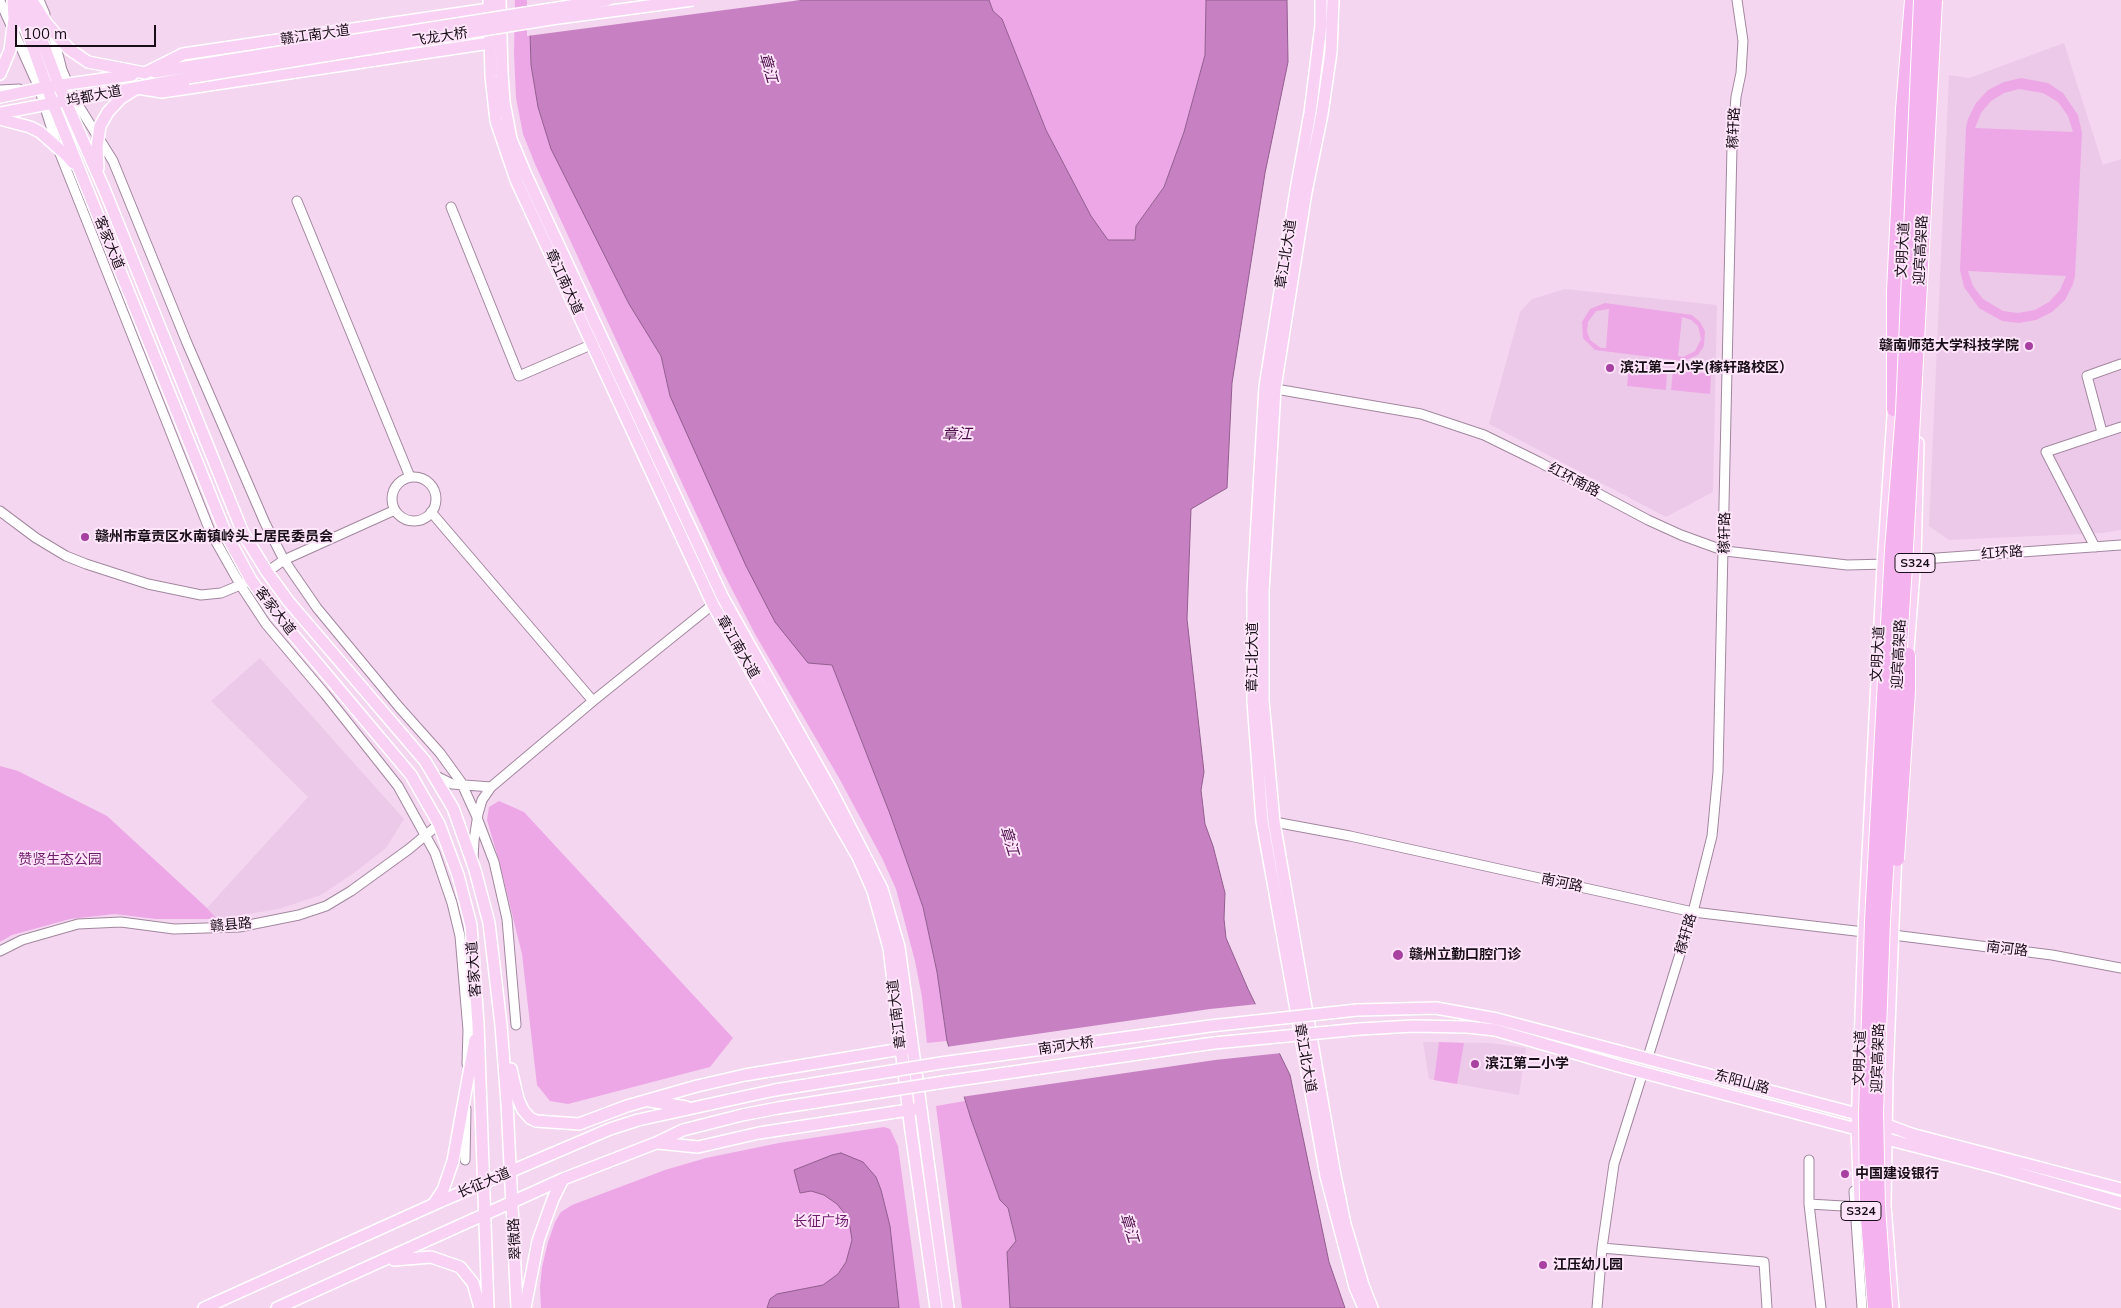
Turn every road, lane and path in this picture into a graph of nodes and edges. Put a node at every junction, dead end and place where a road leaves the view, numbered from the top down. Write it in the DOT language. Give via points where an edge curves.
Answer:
graph roads {
  1 [pos="15,0"];
  2 [pos="27,0"];
  3 [pos="31,0"];
  4 [pos="39,0"];
  5 [pos="500,0"];
  6 [pos="607,0"];
  7 [pos="692,0"];
  8 [pos="1321,0"];
  9 [pos="1333,0"];
  10 [pos="1737,0"];
  11 [pos="1912,0"];
  12 [pos="1917,0"];
  13 [pos="1921,0"];
  14 [pos="1934,0"];
  15 [pos="1941,0"];
  16 [pos="0,1"];
  17 [pos="489,4"];
  18 [pos="13,26"];
  19 [pos="51,28"];
  20 [pos="490,43"];
  21 [pos="187,72"];
  22 [pos="145,73"];
  23 [pos="0,74"];
  24 [pos="64,85"];
  25 [pos="42,88"];
  26 [pos="136,88"];
  27 [pos="0,90"];
  28 [pos="0,97"];
  29 [pos="70,100"];
  30 [pos="48,105"];
  31 [pos="1,118"];
  32 [pos="98,136"];
  33 [pos="57,146"];
  34 [pos="86,183"];
  35 [pos="105,191"];
  36 [pos="297,201"];
  37 [pos="451,207"];
  38 [pos="593,344"];
  39 [pos="2121,364"];
  40 [pos="1270,388"];
  41 [pos="1894,408"];
  42 [pos="2121,427"];
  43 [pos="2102,432"];
  44 [pos="410,477"];
  45 [pos="396,510"];
  46 [pos="0,511"];
  47 [pos="432,512"];
  48 [pos="2121,545"];
  49 [pos="2095,547"];
  50 [pos="1724,551"];
  51 [pos="1910,554"];
  52 [pos="284,560"];
  53 [pos="1883,564"];
  54 [pos="267,572"];
  55 [pos="251,580"];
  56 [pos="240,586"];
  57 [pos="718,601"];
  58 [pos="593,701"];
  59 [pos="434,775"];
  60 [pos="462,785"];
  61 [pos="491,787"];
  62 [pos="477,818"];
  63 [pos="1262,820"];
  64 [pos="1274,822"];
  65 [pos="439,824"];
  66 [pos="425,836"];
  67 [pos="473,865"];
  68 [pos="1894,894"];
  69 [pos="1693,912"];
  70 [pos="1864,932"];
  71 [pos="1892,935"];
  72 [pos="0,951"];
  73 [pos="2121,968"];
  74 [pos="1358,1010"];
  75 [pos="478,1024"];
  76 [pos="501,1025"];
  77 [pos="516,1025"];
  78 [pos="1360,1029"];
  79 [pos="913,1047"];
  80 [pos="901,1049"];
  81 [pos="1648,1058"];
  82 [pos="1643,1072"];
  83 [pos="467,1080"];
  84 [pos="775,1090"];
  85 [pos="648,1100"];
  86 [pos="690,1108"];
  87 [pos="778,1108"];
  88 [pos="920,1108"];
  89 [pos="614,1111"];
  90 [pos="1858,1113"];
  91 [pos="1886,1125"];
  92 [pos="1857,1129"];
  93 [pos="593,1136"];
  94 [pos="1886,1140"];
  95 [pos="656,1143"];
  96 [pos="465,1160"];
  97 [pos="1809,1160"];
  98 [pos="511,1171"];
  99 [pos="563,1179"];
  100 [pos="484,1182"];
  101 [pos="2121,1189"];
  102 [pos="513,1202"];
  103 [pos="2121,1203"];
  104 [pos="1808,1204"];
  105 [pos="433,1205"];
  106 [pos="1858,1206"];
  107 [pos="485,1215"];
  108 [pos="1602,1248"];
  109 [pos="380,1262"];
  110 [pos="204,1308"];
  111 [pos="277,1308"];
  112 [pos="480,1308"];
  113 [pos="488,1308"];
  114 [pos="517,1308"];
  115 [pos="525,1308"];
  116 [pos="936,1308"];
  117 [pos="948,1308"];
  118 [pos="1364,1308"];
  119 [pos="1372,1308"];
  120 [pos="1597,1308"];
  121 [pos="1767,1308"];
  122 [pos="1821,1308"];
  123 [pos="1862,1308"];
  124 [pos="1869,1308"];
  125 [pos="1875,1308"];
  126 [pos="1885,1308"];
  127 [pos="1893,1308"];
  1 -- 18 [label="main road"];
  1 -- 25 [label="main road, 客家大道"];
  2 -- 24 [label="main road, 客家大道"];
  3 -- 19 [label="main road"];
  4 -- 19 [label="street"];
  5 -- 57 [label="main road, 章江南大道" via="502,73 512,139"];
  6 -- 21 [label="main road, 飞龙大桥, bridge"];
  7 -- 21 [label="main road, 飞龙大桥, bridge"];
  8 -- 40 [label="main road, 章江北大道" via="1310,113 1296,190"];
  9 -- 40 [label="main road, 章江北大道" via="1326,87"];
  10 -- 50 [label="street, 稼轩路" via="1744,41 1732,146"];
  11 -- 41 [label="highway" via="1894,291"];
  12 -- 41 [label="main road, 文明大道 / S324"];
  13 -- 125 [label="highway, 迎宾高架路, bridge" via="1903,412 1892,550 1872,921 1866,1113 1867,1206"];
  14 -- 51 [label="highway, 迎宾高架路, bridge"];
  15 -- 51 [label="main road, 文明大道 / S324"];
  16 -- 18 [label="street"];
  17 -- 20 [label="main road, 章江南大道"];
  17 -- 22 [label="main road, 赣江南大道" via="183,54"];
  18 -- 23 [label="main road" via="8,58"];
  18 -- 25 [label="street"];
  19 -- 22 [label="main road" via="70,49 88,62"];
  19 -- 24 [label="street"];
  20 -- 26 [label="main road" via="162,92"];
  20 -- 38 [label="main road, 章江南大道" via="493,102 501,141"];
  21 -- 22 [label="main road, 坞都大道"];
  21 -- 26 [label="main road, 坞都大道"];
  22 -- 24 [label="main road, 坞都大道"];
  24 -- 25 [label="main road, 坞都大道"];
  24 -- 29 [label="main road, 客家大道"];
  25 -- 27 [label="street"];
  25 -- 28 [label="main road, 坞都大道"];
  25 -- 30 [label="main road, 客家大道"];
  26 -- 29 [label="main road, 坞都大道"];
  26 -- 32 [label="main road" via="110,109"];
  29 -- 30 [label="main road, 坞都大道"];
  29 -- 32 [label="street"];
  29 -- 35 [label="main road, 客家大道"];
  30 -- 31 [label="main road, 坞都大道"];
  30 -- 33 [label="street"];
  30 -- 34 [label="main road, 客家大道"];
  31 -- 33 [label="main road" via="30,127"];
  32 -- 35 [label="main road" via="98,170"];
  32 -- 52 [label="street" via="113,161 264,523"];
  33 -- 34 [label="main road"];
  33 -- 56 [label="street" via="210,531"];
  34 -- 55 [label="main road, 客家大道" via="226,534"];
  35 -- 54 [label="main road, 客家大道" via="243,533"];
  36 -- 44 [label="street"];
  37 -- 38 [label="street" via="519,376"];
  38 -- 57 [label="main road, 章江南大道" via="648,467"];
  39 -- 43 [label="street" via="2087,376"];
  40 -- 50 [label="street, 红环南路" via="1421,414 1484,435 1681,536"];
  40 -- 63 [label="main road, 章江北大道" via="1253,591 1253,702"];
  40 -- 64 [label="main road, 章江北大道" via="1263,701"];
  41 -- 53 [label="main road, 文明大道 / S324"];
  42 -- 43 [label="street"];
  43 -- 49 [label="street" via="2046,452"];
  44 -- 45 [label="street" via="393,491 392,502"];
  44 -- 47 [label="street" via="422,478 435,490 436,502"];
  45 -- 47 [label="street" via="411,520 422,519"];
  45 -- 52 [label="street"];
  46 -- 56 [label="street" via="66,556 148,584 200,595"];
  47 -- 58 [label="street"];
  48 -- 49 [label="street, 红环路"];
  49 -- 51 [label="street, 红环路"];
  50 -- 53 [label="street, 红环南路" via="1847,565"];
  50 -- 69 [label="street, 稼轩路" via="1718,772 1712,836"];
  51 -- 53 [label="street, 红环路"];
  51 -- 68 [label="highway, bridge" via="1908,691"];
  51 -- 126 [label="highway, 迎宾高架路, bridge" via="1883,921 1876,1112"];
  52 -- 54 [label="street"];
  52 -- 60 [label="street" via="317,608 440,753"];
  53 -- 70 [label="main road, 文明大道 / S324"];
  54 -- 59 [label="main road, 客家大道"];
  55 -- 56 [label="street"];
  55 -- 65 [label="main road, 客家大道" via="411,775"];
  56 -- 66 [label="street" via="266,624 398,786"];
  57 -- 58 [label="street"];
  57 -- 79 [label="main road, 章江南大道" via="832,792 882,890 899,947"];
  57 -- 80 [label="main road, 章江南大道" via="854,849 873,891 889,948"];
  58 -- 61 [label="street"];
  59 -- 60 [label="street"];
  59 -- 67 [label="main road, 客家大道" via="453,808"];
  60 -- 61 [label="street"];
  60 -- 62 [label="street"];
  61 -- 62 [label="street" via="482,800"];
  62 -- 67 [label="street"];
  62 -- 77 [label="street" via="494,862 506,919"];
  63 -- 64 [label="street, 南河路"];
  63 -- 118 [label="main road, 章江北大道" via="1326,1176 1355,1288"];
  64 -- 69 [label="street, 南河路"];
  64 -- 119 [label="main road, 章江北大道" via="1342,1206"];
  65 -- 66 [label="street, 赣县路"];
  65 -- 75 [label="main road, 客家大道" via="458,875 471,925"];
  66 -- 72 [label="street, 赣县路" via="351,891 326,906 299,915 239,927 174,929 121,922 78,924 22,940"];
  66 -- 83 [label="street" via="441,870 460,936 468,1030"];
  67 -- 76 [label="main road, 客家大道" via="489,923"];
  68 -- 71 [label="main road, 文明大道 / S324"];
  69 -- 70 [label="street, 南河路"];
  69 -- 81 [label="street, 稼轩路"];
  70 -- 90 [label="main road, 文明大道 / S324"];
  71 -- 73 [label="street, 南河路" via="2052,955"];
  71 -- 91 [label="main road, 文明大道 / S324"];
  74 -- 81 [label="main road, 东阳山路" via="1436,1008 1497,1019"];
  74 -- 84 [label="main road, 南河大桥, bridge" via="1210,1026 941,1063"];
  75 -- 83 [label="main road"];
  75 -- 100 [label="main road, 客家大道"];
  76 -- 89 [label="main road" via="518,1099 530,1118 579,1124"];
  76 -- 98 [label="main road, 客家大道"];
  78 -- 82 [label="main road, 东阳山路" via="1413,1026 1495,1030"];
  78 -- 87 [label="main road, 南河大桥, bridge" via="1214,1043"];
  79 -- 80 [label="main road"];
  79 -- 88 [label="main road, 章江南大道"];
  80 -- 85 [label="main road" via="745,1075"];
  80 -- 116 [label="main road, 章江南大道"];
  81 -- 90 [label="main road, 东阳山路"];
  82 -- 92 [label="main road, 东阳山路"];
  82 -- 108 [label="street" via="1614,1164"];
  83 -- 96 [label="street"];
  83 -- 105 [label="main road" via="451,1169"];
  84 -- 86 [label="main road, 长征大道"];
  85 -- 86 [label="main road"];
  85 -- 89 [label="main road"];
  86 -- 93 [label="main road, 长征大道" via="638,1120"];
  87 -- 95 [label="main road, 长征大道" via="699,1125"];
  88 -- 95 [label="main road" via="759,1132 698,1148"];
  88 -- 117 [label="main road, 章江南大道"];
  89 -- 93 [label="main road"];
  90 -- 91 [label="main road, 东阳山路"];
  90 -- 92 [label="main road, 文明大道 / S324"];
  91 -- 94 [label="main road, 文明大道 / S324"];
  91 -- 101 [label="main road, 东阳山路"];
  92 -- 94 [label="main road, 东阳山路"];
  92 -- 106 [label="main road, 文明大道 / S324"];
  93 -- 98 [label="main road, 长征大道"];
  94 -- 103 [label="main road, 东阳山路"];
  94 -- 127 [label="main road, 文明大道 / S324" via="1885,1205"];
  95 -- 99 [label="main road, 长征大道"];
  97 -- 104 [label="street"];
  98 -- 100 [label="main road, 长征大道"];
  98 -- 102 [label="main road, 翠微路"];
  99 -- 102 [label="main road, 长征大道"];
  99 -- 115 [label="main road" via="538,1241"];
  100 -- 105 [label="main road, 长征大道"];
  100 -- 107 [label="main road, 客家大道"];
  102 -- 107 [label="main road, 长征大道"];
  102 -- 114 [label="main road, 翠微路"];
  104 -- 106 [label="street"];
  104 -- 122 [label="street"];
  105 -- 110 [label="main road, 长征大道"];
  106 -- 123 [label="street"];
  106 -- 124 [label="main road, 文明大道 / S324"];
  107 -- 109 [label="main road, 长征大道"];
  107 -- 113 [label="main road, 翠微路"];
  108 -- 120 [label="street"];
  108 -- 121 [label="street" via="1764,1262"];
  109 -- 111 [label="main road, 长征大道"];
  109 -- 112 [label="main road" via="423,1256 454,1264 473,1283"];
}
